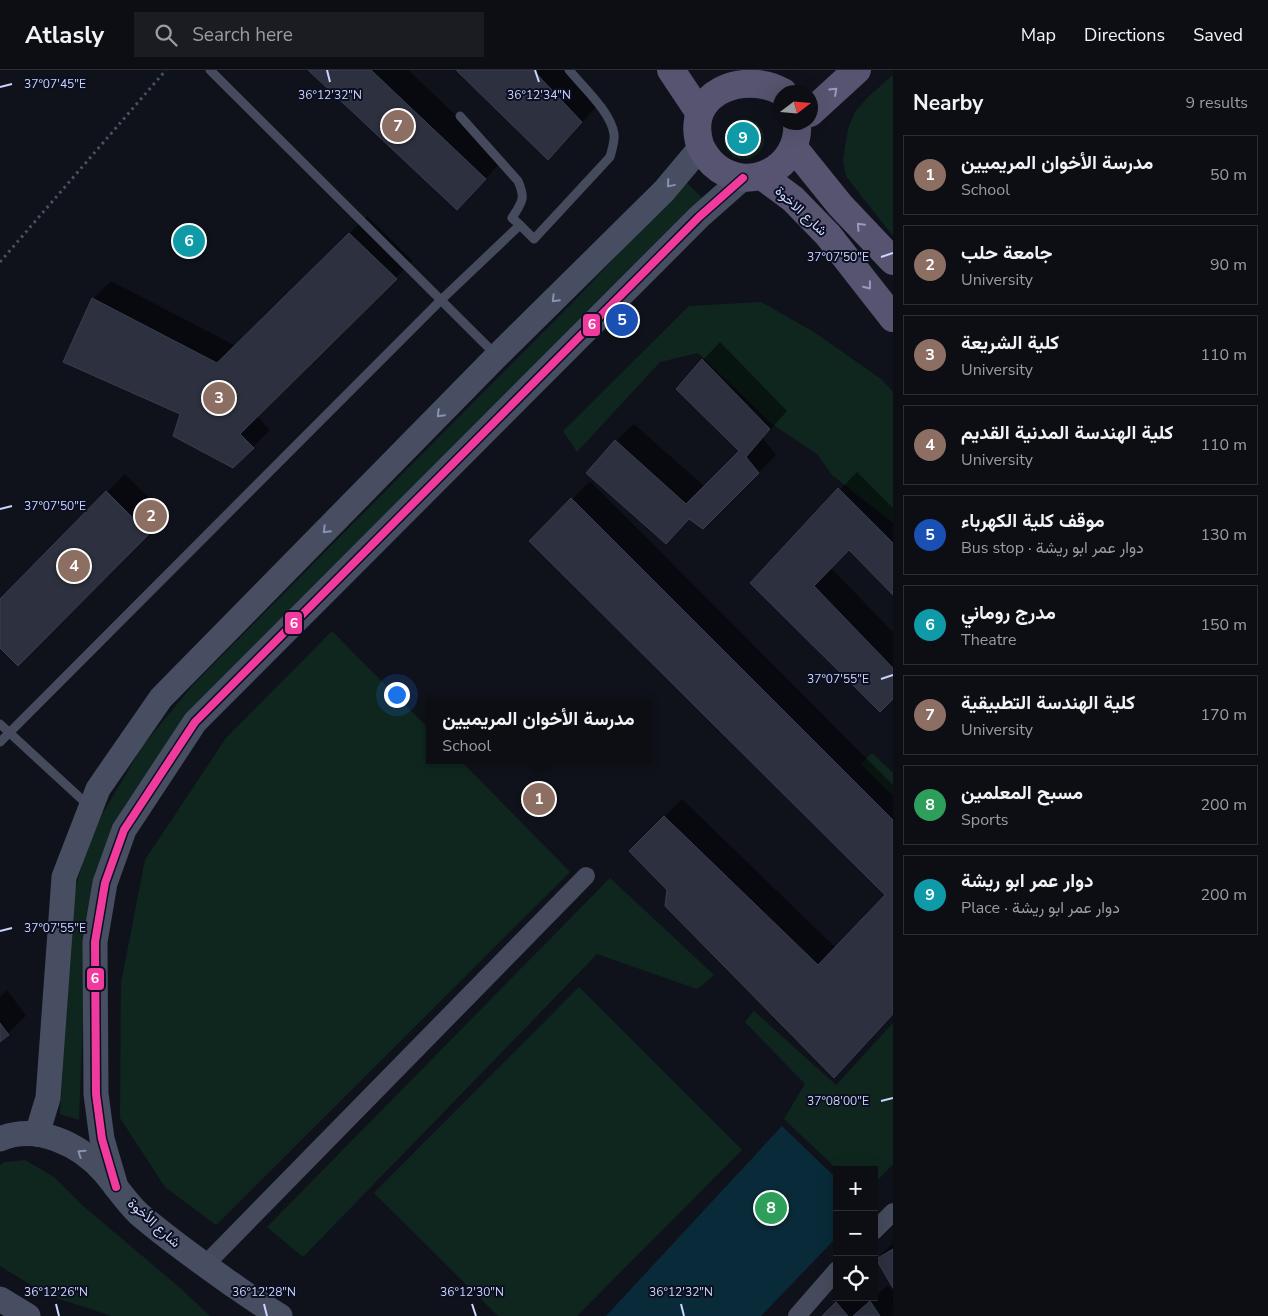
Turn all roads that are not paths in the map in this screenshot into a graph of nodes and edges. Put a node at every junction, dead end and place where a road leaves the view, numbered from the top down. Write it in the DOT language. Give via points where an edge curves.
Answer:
graph roads {
  1 [pos="210,70"];
  2 [pos="569,70"];
  3 [pos="671,70"];
  4 [pos="857,70"];
  5 [pos="728,75"];
  6 [pos="773,80"];
  7 [pos="818,108"];
  8 [pos="700,112"];
  9 [pos="460,116"];
  10 [pos="798,130"];
  11 [pos="802,130"];
  12 [pos="701,147"];
  13 [pos="752,177"];
  14 [pos="520,225"];
  15 [pos="893,261"];
  16 [pos="441,300"];
  17 [pos="893,318"];
  18 [pos="497,356"];
  19 [pos="0,724"];
  20 [pos="9,732"];
  21 [pos="0,742"];
  22 [pos="91,808"];
  23 [pos="586,876"];
  24 [pos="37,1134"];
  25 [pos="0,1138"];
  26 [pos="116,1187"];
  27 [pos="893,1212"];
  28 [pos="878,1227"];
  29 [pos="205,1265"];
  30 [pos="833,1275"];
  31 [pos="0,1299"];
  32 [pos="276,1315"];
  33 [pos="28,1316"];
  34 [pos="797,1316"];
  1 -- 16 [label="lane"];
  2 -- 14 [label="lane" via="607,115 614,133 610,157 534,239"];
  3 -- 8 [label="main road"];
  7 -- 4 [label="main road, one-way"];
  5 -- 6 [label="main road"];
  5 -- 8 [label="main road" via="704,101"];
  8 -- 12 [label="main road" via="697,130"];
  9 -- 14 [label="lane" via="518,180 523,199 512,218"];
  10 -- 13 [label="main road" via="786,161 775,170"];
  15 -- 11 [label="main road, one-way" via="840,205"];
  12 -- 13 [label="main road, شارع الاخوة" via="708,159 729,175"];
  12 -- 18 [label="main road, one-way" via="664,191"];
  13 -- 17 [label="main road, شارع الاخوة, one-way" via="793,199 828,236"];
  13 -- 26 [label="main road" via="699,216 195,722 124,830 105,883 95,942 96,1094 102,1139"];
  14 -- 16 [label="lane"];
  16 -- 18 [label="lane"];
  16 -- 20 [label="lane"];
  18 -- 22 [label="main road, one-way" via="161,698 98,789"];
  19 -- 20 [label="lane"];
  20 -- 21 [label="lane"];
  20 -- 22 [label="lane"];
  22 -- 24 [label="main road" via="64,877 48,1098"];
  23 -- 29 [label="street"];
  24 -- 25 [label="main road, شارع الأخوة"];
  26 -- 24 [label="main road, شارع الأخوة, one-way" via="90,1158 56,1139"];
  26 -- 29 [label="main road, شارع الأخوة" via="137,1212"];
  27 -- 28 [label="street"];
  29 -- 32 [label="main road, شارع الأخوة"];
  30 -- 34 [label="street"];
  31 -- 33 [label="main road"];
}
